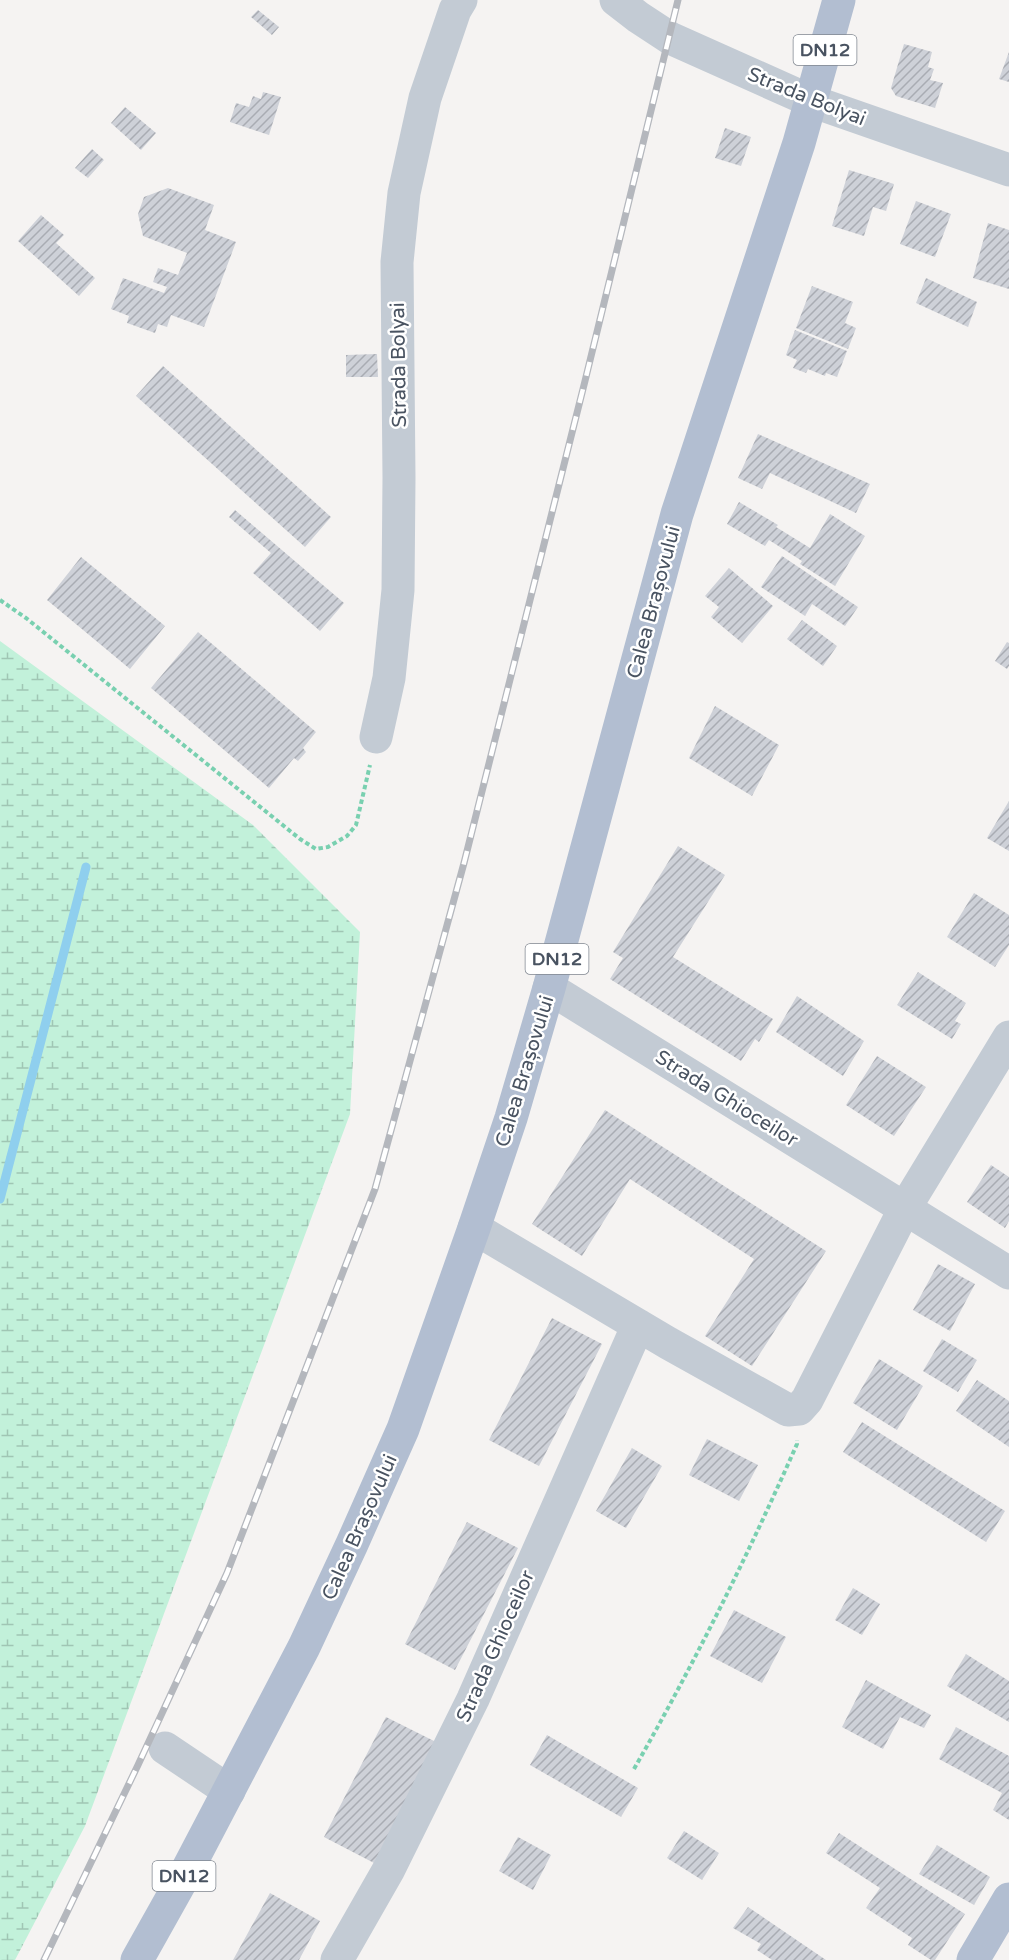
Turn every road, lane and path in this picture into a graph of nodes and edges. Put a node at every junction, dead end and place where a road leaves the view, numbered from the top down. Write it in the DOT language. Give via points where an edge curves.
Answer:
graph roads {
  1 [pos="460,0"];
  2 [pos="616,0"];
  3 [pos="839,0"];
  4 [pos="811,101"];
  5 [pos="1009,170"];
  6 [pos="0,600"];
  7 [pos="376,737"];
  8 [pos="549,988"];
  9 [pos="1009,1037"];
  10 [pos="905,1208"];
  11 [pos="474,1228"];
  12 [pos="1009,1273"];
  13 [pos="638,1324"];
  14 [pos="800,1409"];
  15 [pos="165,1748"];
  16 [pos="634,1769"];
  17 [pos="229,1791"];
  18 [pos="1009,1899"];
  19 [pos="137,1960"];
  20 [pos="337,1960"];
  21 [pos="973,1960"];
  1 -- 7 [label="street, Strada Bolyai" via="425,98 399,239 398,590 389,678"];
  2 -- 4 [label="street, Strada Bolyai" via="670,38"];
  3 -- 4 [label="main road, Calea Brașovului / DN12"];
  4 -- 5 [label="street, Strada Bolyai"];
  4 -- 8 [label="main road, Calea Brașovului / DN12" via="677,514"];
  6 -- 7 [label="path" via="316,849 347,836 356,825"];
  8 -- 10 [label="street, Strada Ghioceilor"];
  8 -- 11 [label="main road, Calea Brașovului / DN12"];
  9 -- 10 [label="street"];
  10 -- 12 [label="street, Strada Ghioceilor"];
  10 -- 14 [label="street"];
  11 -- 13 [label="street"];
  11 -- 17 [label="main road, Calea Brașovului / DN12" via="403,1429 304,1647"];
  13 -- 14 [label="street" via="788,1410"];
  13 -- 20 [label="street, Strada Ghioceilor" via="473,1699 389,1869"];
  14 -- 16 [label="path" via="797,1444 776,1493 692,1663"];
  15 -- 17 [label="street"];
  17 -- 19 [label="main road, Calea Brașovului / DN12"];
  18 -- 21 [label="main road"];
}
